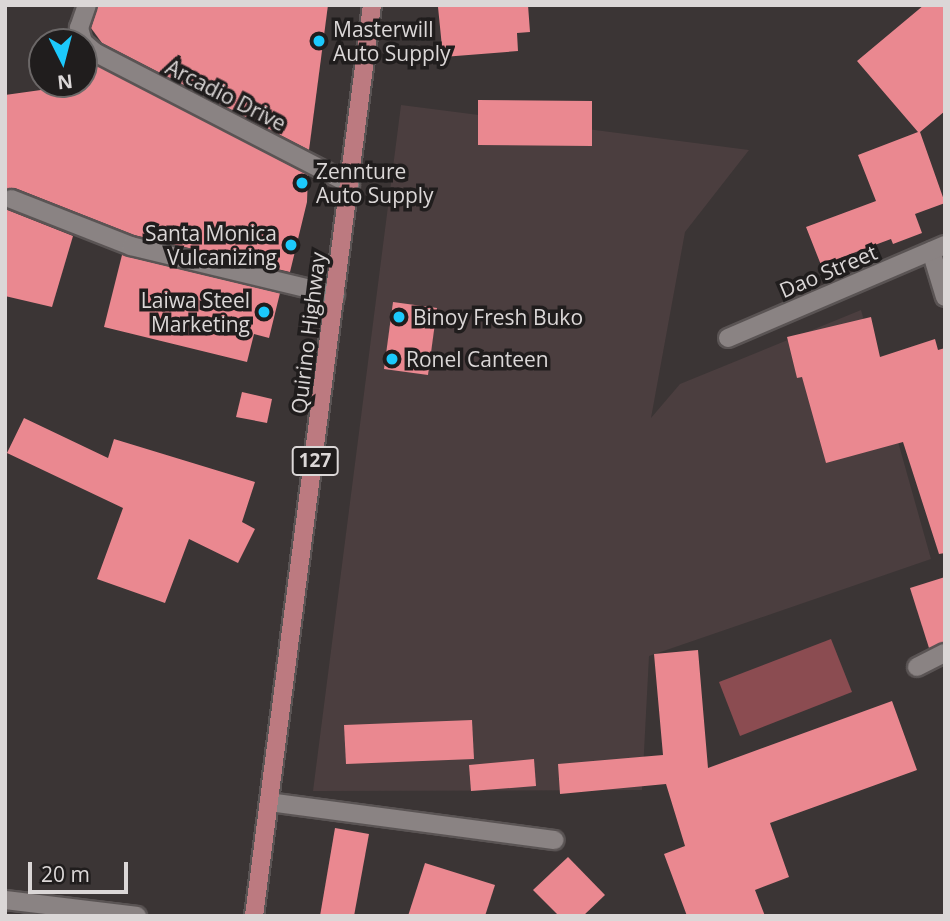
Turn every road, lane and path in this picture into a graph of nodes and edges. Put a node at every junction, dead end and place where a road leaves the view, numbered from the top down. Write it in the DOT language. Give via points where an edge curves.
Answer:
graph roads {
  1 [pos="88,5"];
  2 [pos="372,5"];
  3 [pos="79,28"];
  4 [pos="98,54"];
  5 [pos="350,184"];
  6 [pos="11,199"];
  7 [pos="938,248"];
  8 [pos="335,295"];
  9 [pos="945,297"];
  10 [pos="727,338"];
  11 [pos="945,653"];
  12 [pos="917,667"];
  13 [pos="269,802"];
  14 [pos="554,840"];
  15 [pos="5,900"];
  16 [pos="136,916"];
  17 [pos="254,916"];
  1 -- 3 [label="street, Arcadio Drive"];
  2 -- 5 [label="main road, Quirino Highway / 127"];
  4 -- 5 [label="street, Arcadio Drive"];
  5 -- 8 [label="main road, Quirino Highway / 127"];
  6 -- 8 [label="street" via="131,246"];
  7 -- 9 [label="street"];
  7 -- 10 [label="street, Dao Street"];
  8 -- 13 [label="main road, Quirino Highway / 127"];
  11 -- 12 [label="street"];
  13 -- 14 [label="street"];
  13 -- 17 [label="main road, Quirino Highway / 127"];
  15 -- 16 [label="street"];
}
